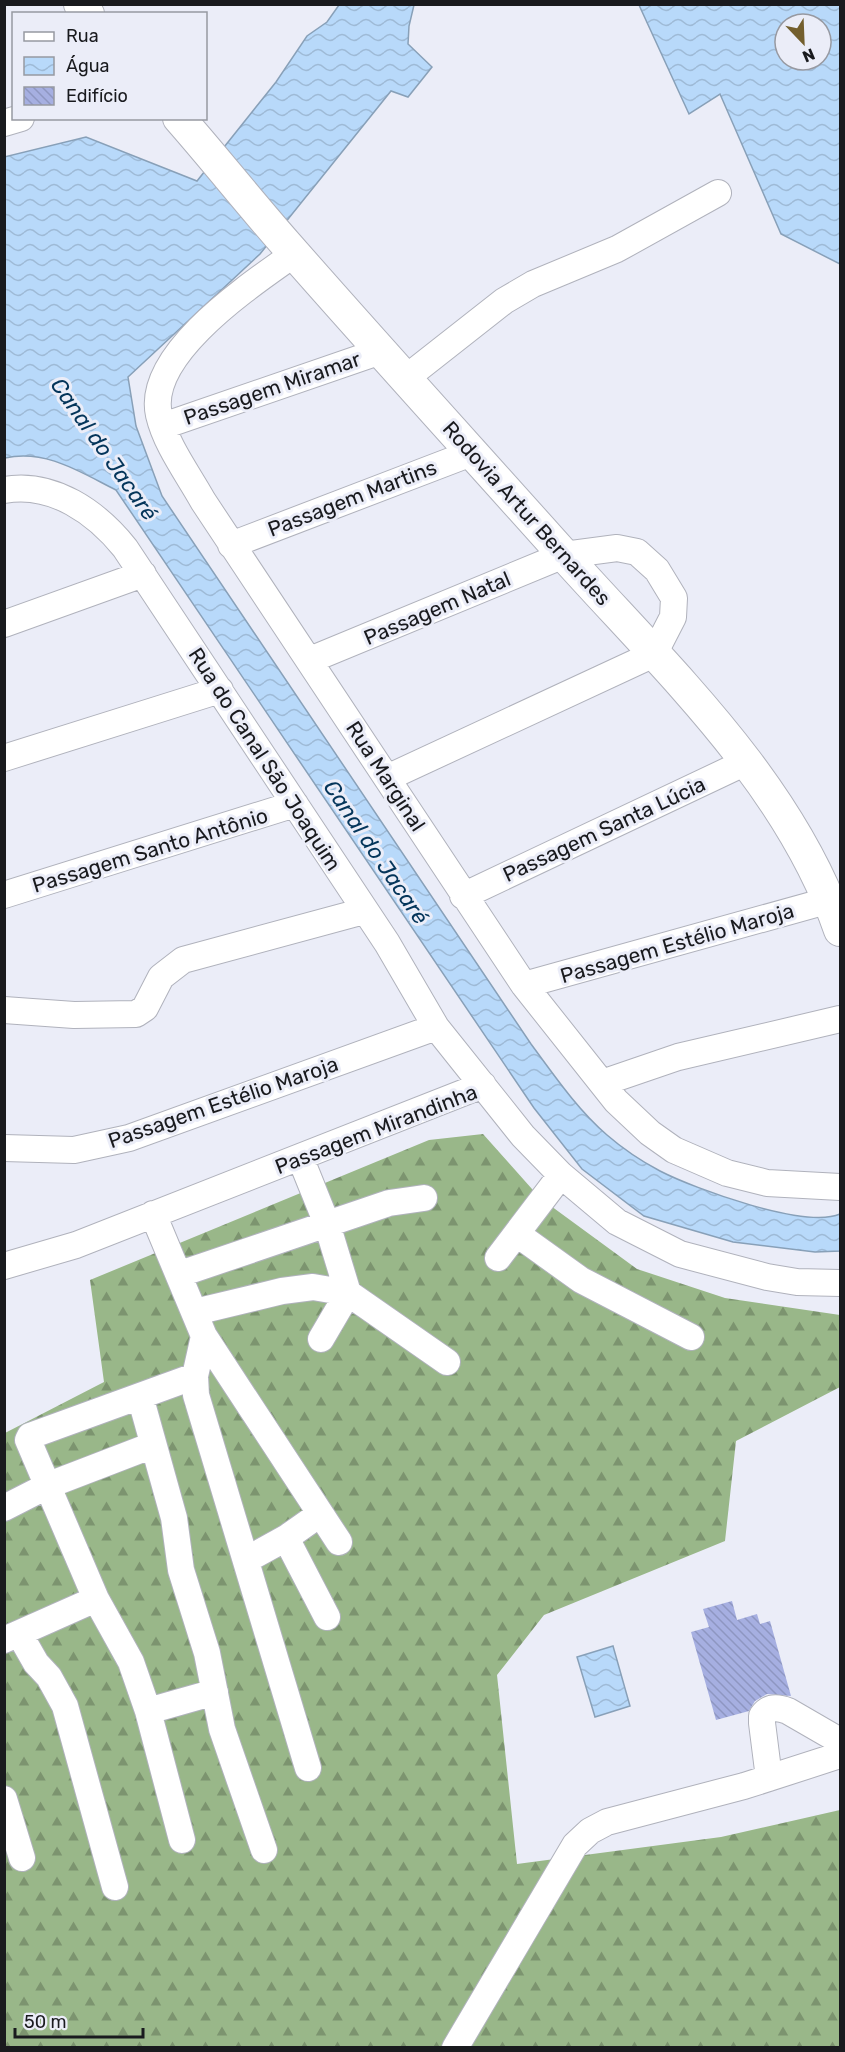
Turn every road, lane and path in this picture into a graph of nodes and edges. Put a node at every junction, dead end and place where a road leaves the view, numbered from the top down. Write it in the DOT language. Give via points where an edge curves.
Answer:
graph roads {
  1 [pos="183,123"];
  2 [pos="718,193"];
  3 [pos="289,248"];
  4 [pos="381,351"];
  5 [pos="406,378"];
  6 [pos="163,426"];
  7 [pos="474,452"];
  8 [pos="4,490"];
  9 [pos="231,545"];
  10 [pos="564,555"];
  11 [pos="143,574"];
  12 [pos="4,624"];
  13 [pos="654,654"];
  14 [pos="310,660"];
  15 [pos="220,690"];
  16 [pos="4,758"];
  17 [pos="746,762"];
  18 [pos="387,778"];
  19 [pos="295,804"];
  20 [pos="4,896"];
  21 [pos="463,896"];
  22 [pos="830,900"];
  23 [pos="364,911"];
  24 [pos="840,930"];
  25 [pos="524,985"];
  26 [pos="4,1010"];
  27 [pos="840,1019"];
  28 [pos="436,1027"];
  29 [pos="602,1083"];
  30 [pos="483,1085"];
  31 [pos="4,1148"];
  32 [pos="300,1157"];
  33 [pos="561,1175"];
  34 [pos="840,1187"];
  35 [pos="424,1198"];
  36 [pos="153,1214"];
  37 [pos="327,1224"];
  38 [pos="517,1234"];
  39 [pos="498,1258"];
  40 [pos="4,1266"];
  41 [pos="180,1274"];
  42 [pos="840,1283"];
  43 [pos="348,1293"];
  44 [pos="195,1312"];
  45 [pos="204,1336"];
  46 [pos="691,1337"];
  47 [pos="321,1339"];
  48 [pos="447,1362"];
  49 [pos="195,1376"];
  50 [pos="140,1396"];
  51 [pos="153,1445"];
  52 [pos="49,1485"];
  53 [pos="4,1508"];
  54 [pos="320,1514"];
  55 [pos="286,1538"];
  56 [pos="339,1542"];
  57 [pos="246,1560"];
  58 [pos="96,1599"];
  59 [pos="327,1617"];
  60 [pos="12,1638"];
  61 [pos="215,1692"];
  62 [pos="148,1711"];
  63 [pos="840,1741"];
  64 [pos="840,1755"];
  65 [pos="308,1768"];
  66 [pos="769,1778"];
  67 [pos="4,1799"];
  68 [pos="182,1840"];
  69 [pos="264,1850"];
  70 [pos="22,1858"];
  71 [pos="115,1887"];
  72 [pos="454,2048"];
  1 -- 3 [label="main road, Rodovia Artur Bernardes"];
  2 -- 5 [label="street" via="617,249 533,284 504,301"];
  3 -- 4 [label="main road, Rodovia Artur Bernardes"];
  3 -- 6 [label="street, Rua Marginal" via="184,343 162,385 158,402"];
  4 -- 5 [label="main road, Rodovia Artur Bernardes"];
  4 -- 6 [label="street, Passagem Miramar"];
  5 -- 7 [label="main road, Rodovia Artur Bernardes"];
  6 -- 9 [label="street, Rua Marginal"];
  7 -- 9 [label="street, Passagem Martins"];
  7 -- 10 [label="main road, Rodovia Artur Bernardes"];
  8 -- 11 [label="street, Rua do Canal São Joaquim" via="46,492 77,504 114,534"];
  9 -- 14 [label="street, Rua Marginal"];
  10 -- 13 [label="main road, Rodovia Artur Bernardes"];
  10 -- 13 [label="street, Passagem Natal" via="617,548 637,552 657,570 674,598 673,617"];
  10 -- 14 [label="street, Passagem Natal"];
  11 -- 12 [label="street"];
  11 -- 15 [label="street, Rua do Canal São Joaquim"];
  13 -- 17 [label="main road, Rodovia Artur Bernardes"];
  13 -- 18 [label="street"];
  14 -- 18 [label="street, Rua Marginal"];
  15 -- 16 [label="street"];
  15 -- 19 [label="street, Rua do Canal São Joaquim"];
  17 -- 21 [label="street, Passagem Santa Lúcia"];
  17 -- 22 [label="main road, Rodovia Artur Bernardes" via="807,854"];
  18 -- 21 [label="street, Rua Marginal"];
  19 -- 20 [label="street, Passagem Santo Antônio"];
  19 -- 23 [label="street, Rua do Canal São Joaquim"];
  21 -- 25 [label="street, Rua Marginal"];
  22 -- 24 [label="main road, Rodovia Artur Bernardes"];
  22 -- 25 [label="street, Passagem Estélio Maroja"];
  23 -- 26 [label="street" via="183,960 161,976 145,1008 136,1014"];
  23 -- 28 [label="street, Rua do Canal São Joaquim"];
  25 -- 29 [label="street, Rua Marginal"];
  27 -- 29 [label="street" via="678,1057"];
  28 -- 30 [label="street, Rua do Canal São Joaquim"];
  28 -- 31 [label="street, Passagem Estélio Maroja" via="129,1138 74,1150"];
  29 -- 34 [label="street, Rua Marginal" via="650,1133 674,1150 728,1173 766,1183"];
  30 -- 32 [label="street, Passagem Mirandinha"];
  30 -- 33 [label="street, Passagem Mirandinha" via="523,1136"];
  32 -- 36 [label="street, Passagem Mirandinha"];
  32 -- 37 [label="street"];
  33 -- 38 [label="street"];
  33 -- 42 [label="street, Passagem Mirandinha" via="617,1222 680,1254 787,1281"];
  35 -- 37 [label="street" via="389,1203"];
  36 -- 40 [label="street, Passagem Mirandinha" via="76,1245"];
  36 -- 41 [label="street"];
  37 -- 41 [label="street"];
  37 -- 43 [label="street"];
  38 -- 39 [label="street"];
  38 -- 46 [label="street" via="581,1280"];
  41 -- 44 [label="street"];
  43 -- 44 [label="street" via="313,1287"];
  43 -- 47 [label="street"];
  43 -- 48 [label="street"];
  44 -- 45 [label="street"];
  45 -- 49 [label="street"];
  45 -- 54 [label="street"];
  49 -- 50 [label="street"];
  49 -- 57 [label="street" via="196,1395"];
  50 -- 51 [label="street"];
  50 -- 52 [label="street" via="30,1436 28,1440"];
  51 -- 52 [label="street"];
  51 -- 61 [label="street" via="174,1518 181,1570"];
  52 -- 53 [label="street"];
  52 -- 58 [label="street"];
  54 -- 55 [label="street"];
  54 -- 56 [label="street"];
  55 -- 57 [label="street"];
  55 -- 59 [label="street"];
  57 -- 65 [label="street"];
  58 -- 60 [label="street"];
  58 -- 62 [label="street" via="131,1662"];
  60 -- 71 [label="street" via="49,1677 65,1706"];
  61 -- 62 [label="street"];
  61 -- 69 [label="street" via="222,1729"];
  62 -- 68 [label="street"];
  63 -- 66 [label="street" via="779,1707 768,1710 762,1723"];
  64 -- 66 [label="street"];
  66 -- 72 [label="street" via="607,1822 590,1831 575,1845"];
  67 -- 70 [label="street"];
}
